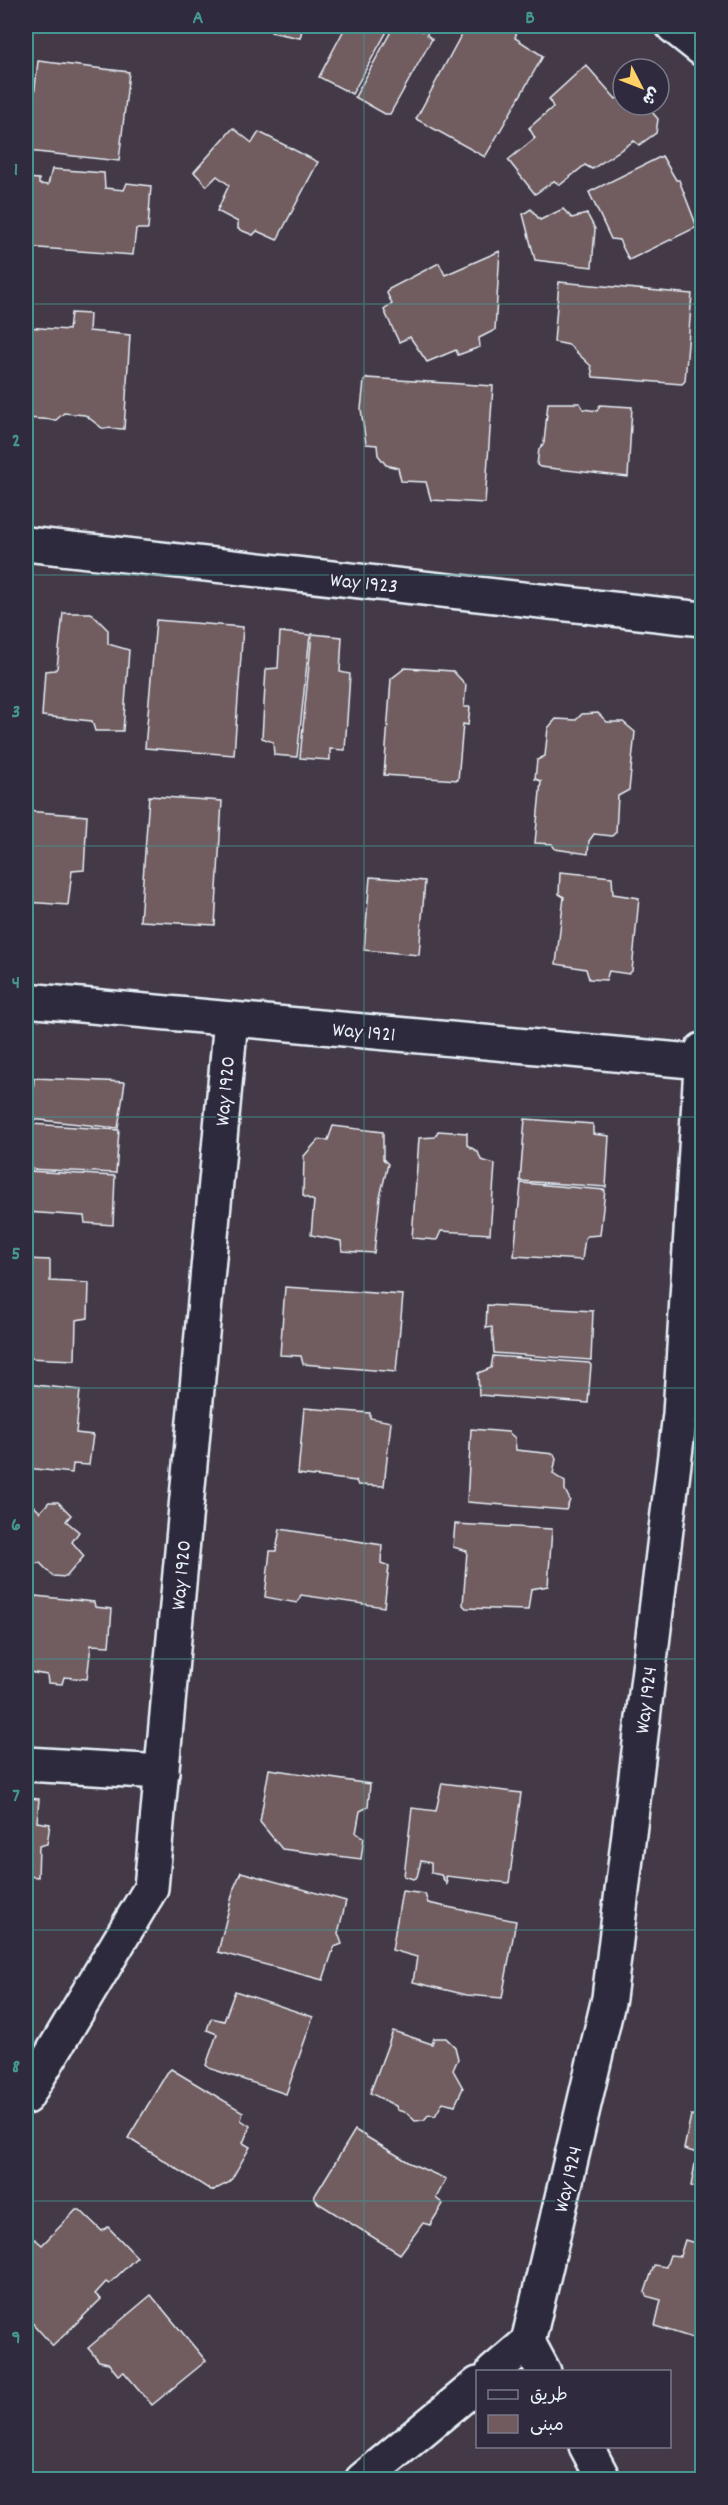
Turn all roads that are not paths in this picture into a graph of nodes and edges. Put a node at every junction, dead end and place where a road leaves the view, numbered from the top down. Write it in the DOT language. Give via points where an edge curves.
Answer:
graph roads {
  1 [pos="673,26"];
  2 [pos="702,49"];
  3 [pos="26,544"];
  4 [pos="702,619"];
  5 [pos="26,1000"];
  6 [pos="231,1019"];
  7 [pos="702,1056"];
  8 [pos="26,1764"];
  9 [pos="162,1772"];
  10 [pos="26,2097"];
  11 [pos="528,2342"];
  12 [pos="495,2370"];
  13 [pos="543,2370"];
  14 [pos="476,2385"];
  15 [pos="587,2448"];
  16 [pos="362,2480"];
  17 [pos="604,2480"];
  1 -- 2 [label="street"];
  3 -- 4 [label="street, Way 1923"];
  5 -- 6 [label="street, Way 1921"];
  6 -- 7 [label="street, Way 1921"];
  6 -- 9 [label="street, Way 1920"];
  7 -- 11 [label="street, Way 1924" via="680,1414 609,1998"];
  8 -- 9 [label="street"];
  9 -- 10 [label="street, Way 1920" via="151,1887"];
  11 -- 12 [label="street"];
  11 -- 13 [label="street"];
  14 -- 16 [label="street"];
  15 -- 17 [label="street"];
}
